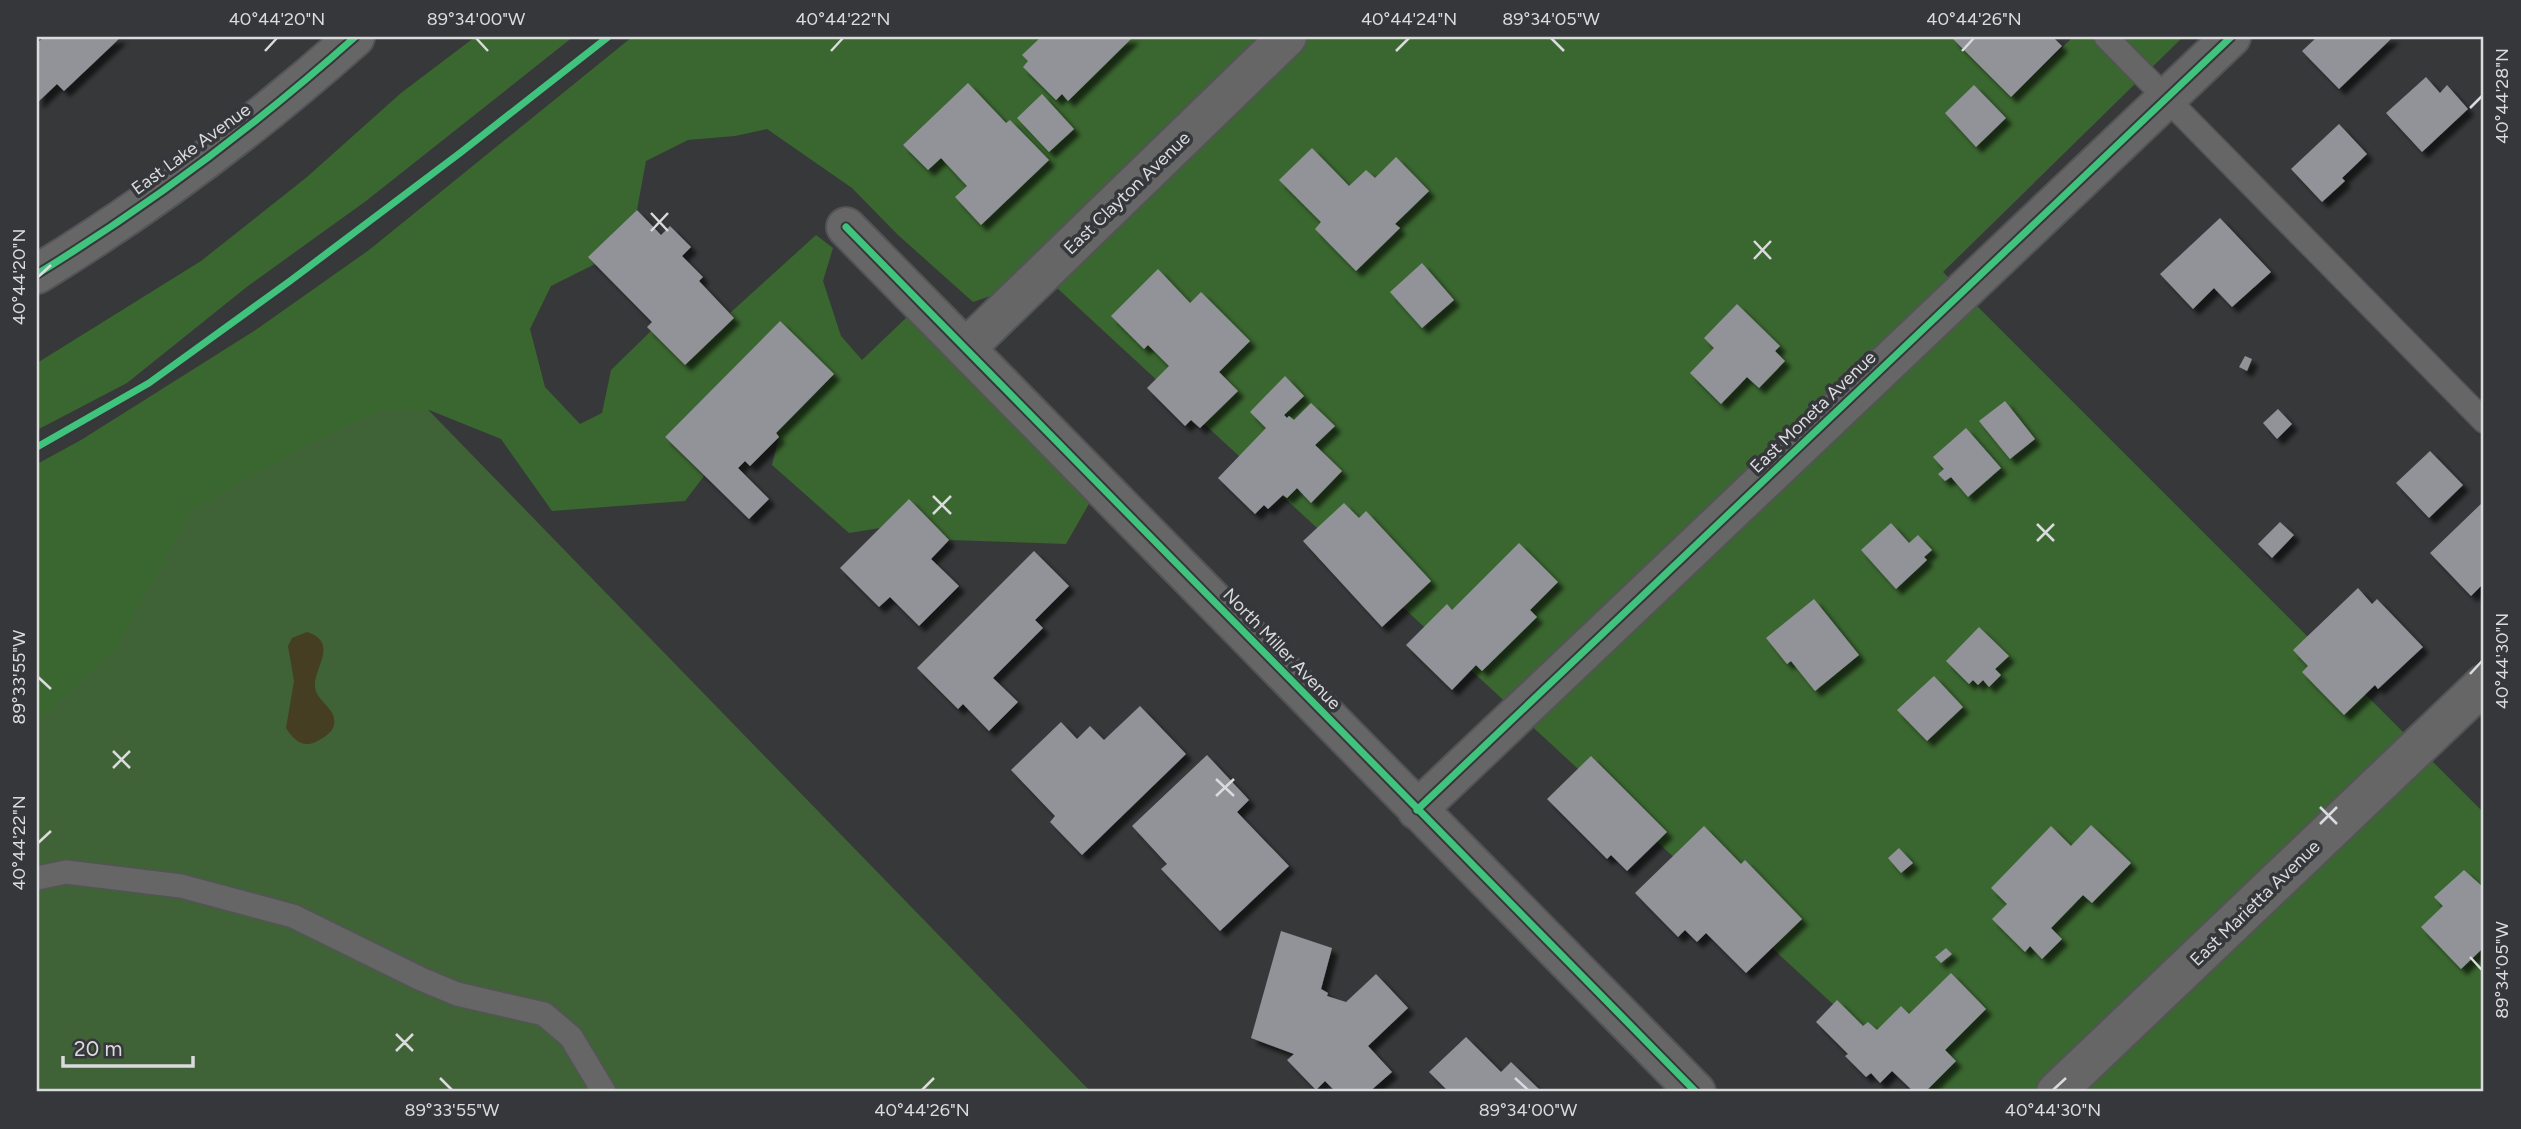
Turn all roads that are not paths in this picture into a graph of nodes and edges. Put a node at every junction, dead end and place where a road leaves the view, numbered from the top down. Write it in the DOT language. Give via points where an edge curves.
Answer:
graph roads {
  1 [pos="355,37"];
  2 [pos="1287,37"];
  3 [pos="2106,37"];
  4 [pos="2231,37"];
  5 [pos="2166,98"];
  6 [pos="846,227"];
  7 [pos="37,274"];
  8 [pos="966,348"];
  9 [pos="2484,421"];
  10 [pos="2484,684"];
  11 [pos="1417,810"];
  12 [pos="37,878"];
  13 [pos="604,1092"];
  14 [pos="1696,1092"];
  15 [pos="2056,1092"];
  1 -- 7 [label="street, East Lake Avenue" via="230,141"];
  2 -- 8 [label="street, East Clayton Avenue"];
  3 -- 5 [label="lane"];
  4 -- 5 [label="street, East Moneta Avenue"];
  5 -- 9 [label="lane"];
  5 -- 11 [label="street, East Moneta Avenue"];
  6 -- 8 [label="street, North Miller Avenue"];
  8 -- 11 [label="street, North Miller Avenue"];
  10 -- 15 [label="street, East Marietta Avenue"];
  11 -- 14 [label="street, North Miller Avenue"];
  12 -- 13 [label="lane" via="66,872 181,886 293,916 457,994 544,1014 571,1037"];
}
